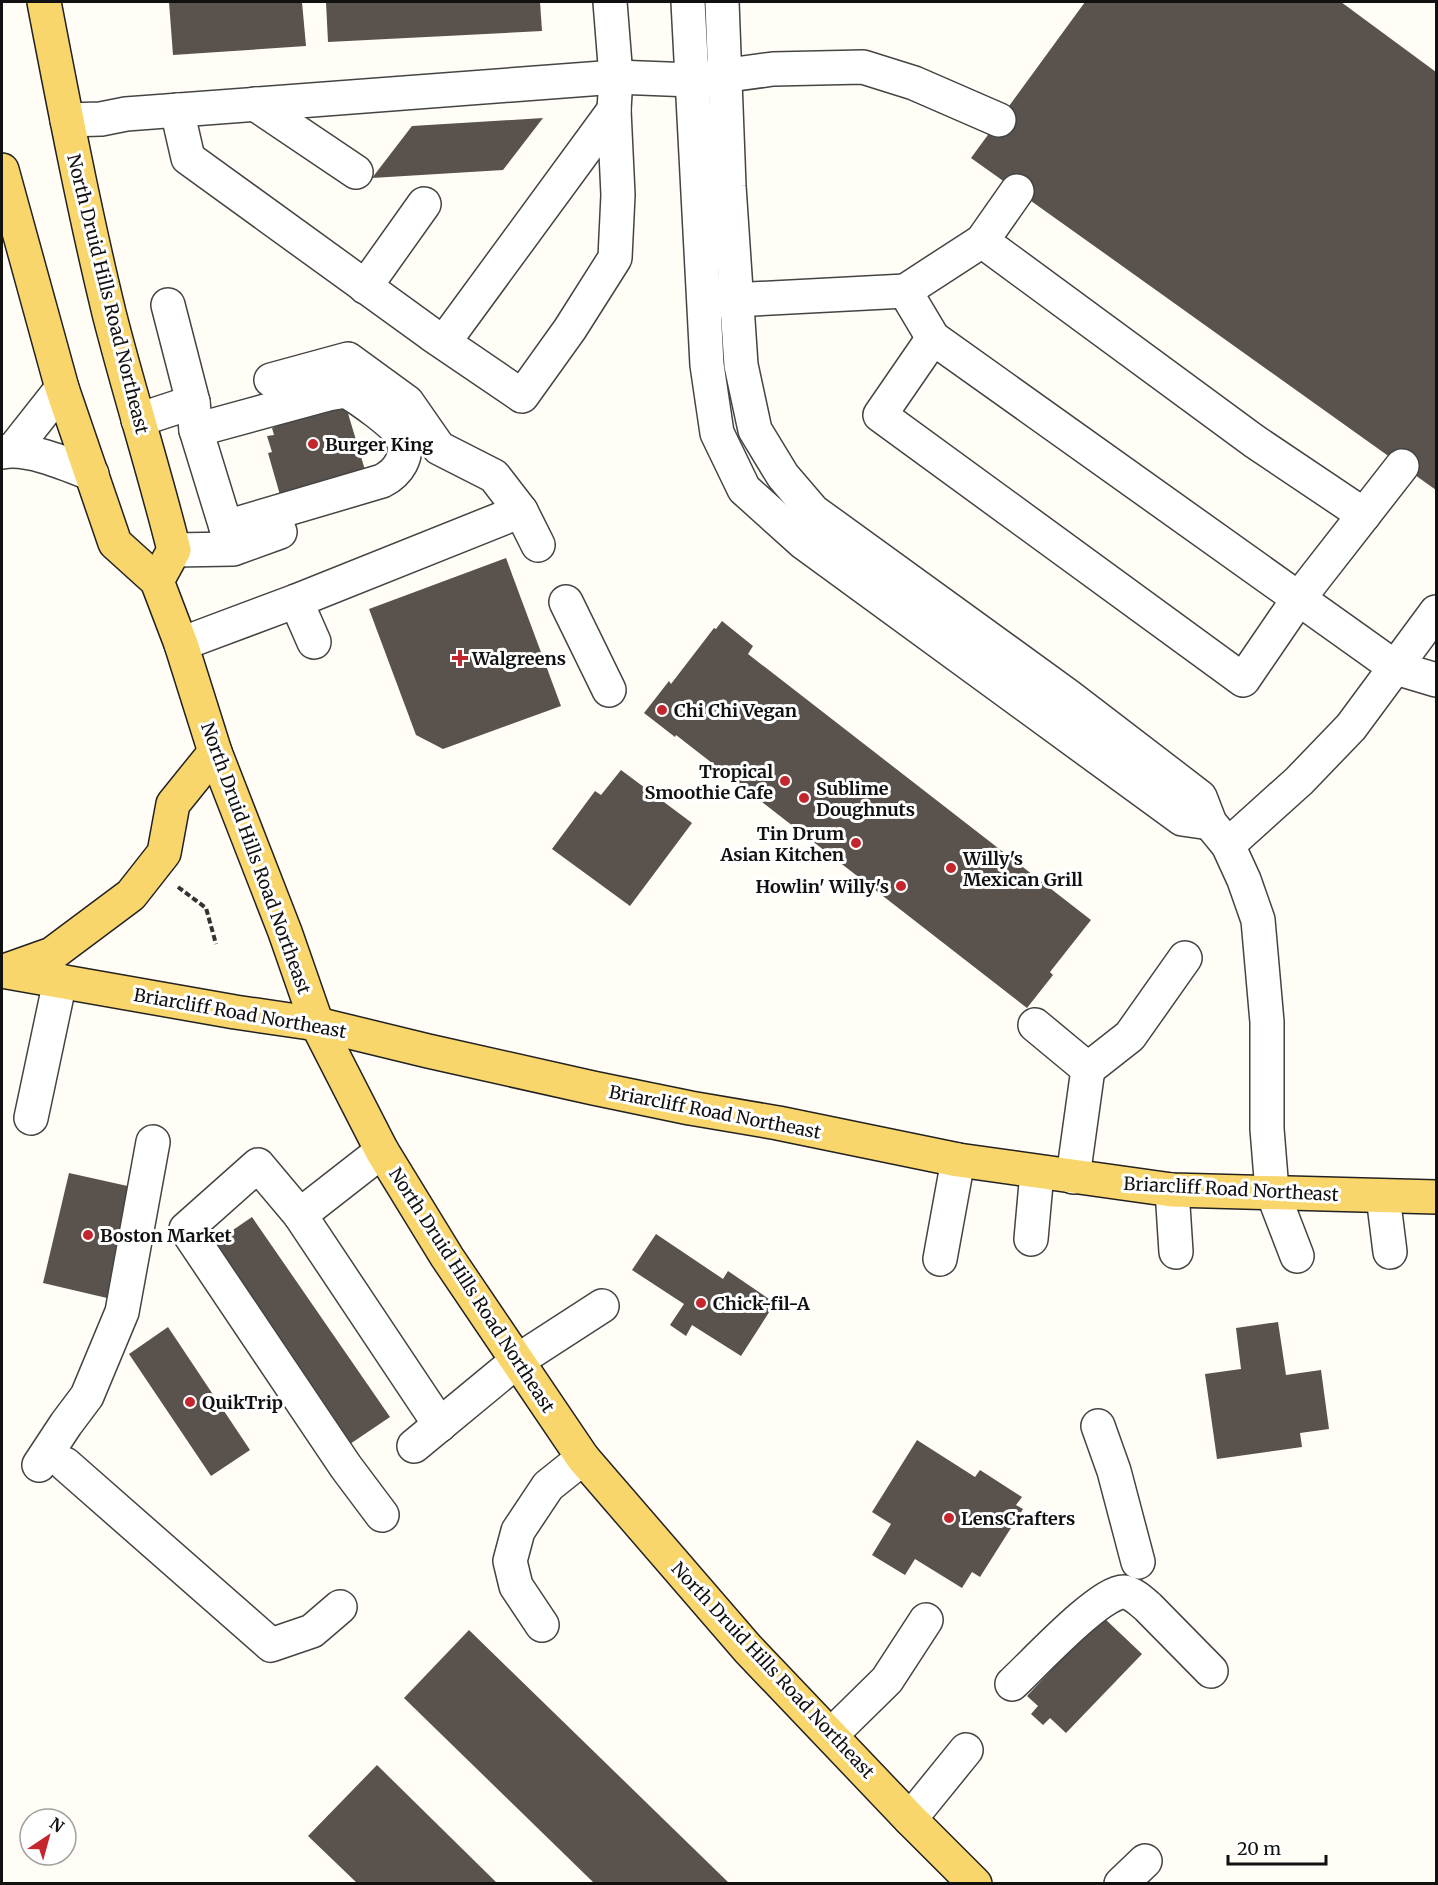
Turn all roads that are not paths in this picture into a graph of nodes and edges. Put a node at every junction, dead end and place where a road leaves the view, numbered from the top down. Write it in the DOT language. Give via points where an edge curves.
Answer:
graph roads {
  1 [pos="44,2"];
  2 [pos="610,2"];
  3 [pos="688,2"];
  4 [pos="722,2"];
  5 [pos="616,77"];
  6 [pos="725,77"];
  7 [pos="692,80"];
  8 [pos="255,104"];
  9 [pos="177,110"];
  10 [pos="614,110"];
  11 [pos="67,120"];
  12 [pos="999,120"];
  13 [pos="2,170"];
  14 [pos="356,172"];
  15 [pos="1017,191"];
  16 [pos="424,204"];
  17 [pos="7,217"];
  18 [pos="982,241"];
  19 [pos="365,286"];
  20 [pos="905,291"];
  21 [pos="737,299"];
  22 [pos="704,302"];
  23 [pos="168,305"];
  24 [pos="933,338"];
  25 [pos="444,342"];
  26 [pos="271,380"];
  27 [pos="62,388"];
  28 [pos="194,416"];
  29 [pos="138,420"];
  30 [pos="439,448"];
  31 [pos="7,451"];
  32 [pos="1402,466"];
  33 [pos="92,474"];
  34 [pos="521,511"];
  35 [pos="1364,515"];
  36 [pos="229,538"];
  37 [pos="538,545"];
  38 [pos="174,550"];
  39 [pos="157,581"];
  40 [pos="1299,598"];
  41 [pos="296,601"];
  42 [pos="566,602"];
  43 [pos="1437,612"];
  44 [pos="314,642"];
  45 [pos="181,644"];
  46 [pos="1396,668"];
  47 [pos="1437,680"];
  48 [pos="609,690"];
  49 [pos="215,752"];
  50 [pos="1219,834"];
  51 [pos="1185,958"];
  52 [pos="3,971"];
  53 [pos="60,981"];
  54 [pos="317,1024"];
  55 [pos="1035,1025"];
  56 [pos="1088,1069"];
  57 [pos="31,1118"];
  58 [pos="153,1142"];
  59 [pos="382,1151"];
  60 [pos="958,1160"];
  61 [pos="1037,1172"];
  62 [pos="1073,1177"];
  63 [pos="1172,1190"];
  64 [pos="1272,1191"];
  65 [pos="1383,1196"];
  66 [pos="1437,1197"];
  67 [pos="300,1215"];
  68 [pos="1031,1239"];
  69 [pos="1176,1252"];
  70 [pos="1390,1252"];
  71 [pos="1297,1256"];
  72 [pos="940,1259"];
  73 [pos="602,1306"];
  74 [pos="517,1361"];
  75 [pos="440,1425"];
  76 [pos="1098,1426"];
  77 [pos="414,1446"];
  78 [pos="583,1458"];
  79 [pos="382,1515"];
  80 [pos="1138,1562"];
  81 [pos="340,1606"];
  82 [pos="926,1620"];
  83 [pos="542,1625"];
  84 [pos="1211,1671"];
  85 [pos="1012,1684"];
  86 [pos="831,1735"];
  87 [pos="966,1750"];
  88 [pos="910,1819"];
  89 [pos="1145,1861"];
  90 [pos="975,1884"];
  91 [pos="1121,1884"];
  1 -- 11 [label="main road, North Druid Hills Road Northeast"];
  2 -- 5 [label="lane"];
  3 -- 7 [label="lane"];
  4 -- 6 [label="lane"];
  5 -- 7 [label="lane"];
  5 -- 8 [label="lane"];
  5 -- 10 [label="lane"];
  6 -- 7 [label="lane"];
  6 -- 12 [label="lane" via="773,69 862,67 914,82"];
  6 -- 21 [label="lane"];
  7 -- 22 [label="lane"];
  8 -- 9 [label="lane"];
  8 -- 14 [label="lane"];
  9 -- 11 [label="lane"];
  9 -- 19 [label="lane" via="188,158"];
  10 -- 25 [label="lane"];
  10 -- 25 [label="lane" via="618,195 615,258 522,396"];
  11 -- 29 [label="main road, North Druid Hills Road Northeast" via="89,229"];
  13 -- 17 [label="main road, North Druid Hills Road Northeast"];
  15 -- 18 [label="lane"];
  16 -- 19 [label="lane"];
  17 -- 27 [label="main road, North Druid Hills Road Northeast"];
  18 -- 20 [label="lane"];
  18 -- 35 [label="lane" via="1254,441"];
  19 -- 25 [label="lane"];
  20 -- 21 [label="lane"];
  20 -- 24 [label="lane"];
  21 -- 22 [label="lane"];
  21 -- 50 [label="lane" via="741,365 755,430 783,476 813,511 1200,796"];
  22 -- 50 [label="lane" via="707,365 717,433 744,489 804,543 1182,819"];
  23 -- 28 [label="lane"];
  24 -- 40 [label="lane"];
  24 -- 40 [label="lane" via="880,415 1243,680"];
  26 -- 30 [label="lane" via="348,359 407,402"];
  27 -- 31 [label="lane"];
  27 -- 33 [label="main road, North Druid Hills Road Northeast"];
  28 -- 29 [label="lane"];
  28 -- 36 [label="lane"];
  28 -- 36 [label="lane" via="346,392 402,435 403,460 393,476"];
  29 -- 38 [label="main road, North Druid Hills Road Northeast"];
  30 -- 34 [label="lane" via="494,476"];
  30 -- 36 [label="lane" via="412,484"];
  31 -- 33 [label="lane" via="62,462"];
  32 -- 35 [label="lane"];
  33 -- 39 [label="main road, North Druid Hills Road Northeast" via="115,543"];
  34 -- 37 [label="lane"];
  34 -- 41 [label="lane"];
  35 -- 40 [label="lane"];
  36 -- 38 [label="lane"];
  38 -- 39 [label="main road"];
  39 -- 45 [label="main road, North Druid Hills Road Northeast"];
  40 -- 46 [label="lane"];
  41 -- 44 [label="lane"];
  41 -- 45 [label="lane"];
  42 -- 48 [label="lane"];
  43 -- 46 [label="lane"];
  45 -- 49 [label="main road, North Druid Hills Road Northeast"];
  46 -- 47 [label="lane"];
  46 -- 50 [label="lane" via="1351,727 1299,781"];
  49 -- 52 [label="main road" via="173,804 164,854 131,894 52,954"];
  49 -- 54 [label="main road, North Druid Hills Road Northeast"];
  50 -- 64 [label="lane" via="1244,880 1258,920 1267,1022 1267,1129"];
  51 -- 56 [label="lane" via="1130,1036"];
  52 -- 53 [label="main road, Briarcliff Road Northeast"];
  53 -- 54 [label="main road, Briarcliff Road Northeast"];
  53 -- 57 [label="lane"];
  54 -- 59 [label="main road, North Druid Hills Road Northeast"];
  54 -- 60 [label="main road, Briarcliff Road Northeast" via="602,1090"];
  55 -- 56 [label="lane"];
  56 -- 62 [label="lane"];
  58 -- 81 [label="lane" via="122,1312 87,1396 66,1424 52,1464 271,1645 312,1631"];
  59 -- 67 [label="lane"];
  59 -- 74 [label="main road, North Druid Hills Road Northeast"];
  60 -- 61 [label="main road, Briarcliff Road Northeast"];
  60 -- 72 [label="lane"];
  61 -- 62 [label="main road, Briarcliff Road Northeast"];
  61 -- 68 [label="lane"];
  62 -- 63 [label="main road, Briarcliff Road Northeast"];
  63 -- 64 [label="main road, Briarcliff Road Northeast"];
  63 -- 69 [label="lane"];
  64 -- 65 [label="main road, Briarcliff Road Northeast"];
  64 -- 71 [label="lane"];
  65 -- 66 [label="main road, Briarcliff Road Northeast"];
  65 -- 70 [label="lane"];
  67 -- 75 [label="lane"];
  67 -- 79 [label="lane" via="258,1165 186,1229"];
  73 -- 74 [label="lane"];
  74 -- 75 [label="lane"];
  74 -- 78 [label="main road, North Druid Hills Road Northeast"];
  75 -- 77 [label="lane"];
  76 -- 80 [label="lane"];
  78 -- 83 [label="lane" via="548,1486 518,1532 510,1561 516,1586"];
  78 -- 86 [label="main road, North Druid Hills Road Northeast" via="748,1648"];
  82 -- 86 [label="lane" via="887,1680"];
  84 -- 85 [label="lane" via="1148,1607 1125,1592 1094,1606"];
  86 -- 88 [label="main road, North Druid Hills Road Northeast"];
  87 -- 88 [label="lane"];
  88 -- 90 [label="main road, North Druid Hills Road Northeast"];
  89 -- 91 [label="lane"];
}
